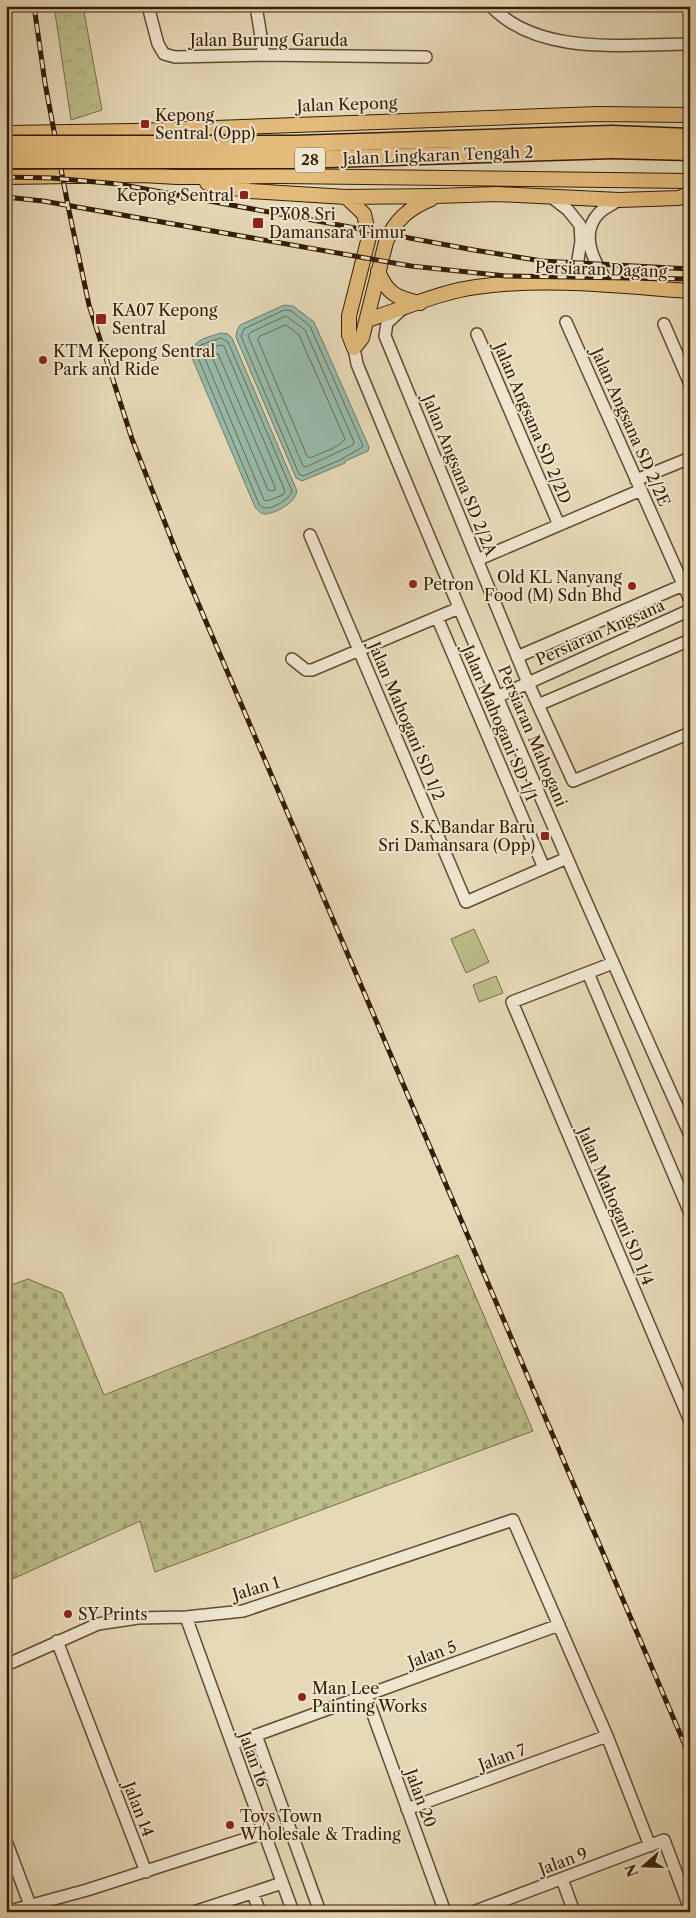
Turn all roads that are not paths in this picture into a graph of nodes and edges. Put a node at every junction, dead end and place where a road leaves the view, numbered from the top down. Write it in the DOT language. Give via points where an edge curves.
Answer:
graph roads {
  1 [pos="148,6"];
  2 [pos="256,6"];
  3 [pos="491,6"];
  4 [pos="690,44"];
  5 [pos="264,55"];
  6 [pos="426,57"];
  7 [pos="690,115"];
  8 [pos="297,124"];
  9 [pos="6,133"];
  10 [pos="690,137"];
  11 [pos="612,142"];
  12 [pos="6,144"];
  13 [pos="690,152"];
  14 [pos="6,160"];
  15 [pos="6,177"];
  16 [pos="177,177"];
  17 [pos="296,177"];
  18 [pos="690,181"];
  19 [pos="690,193"];
  20 [pos="436,196"];
  21 [pos="550,196"];
  22 [pos="346,197"];
  23 [pos="620,200"];
  24 [pos="378,271"];
  25 [pos="560,282"];
  26 [pos="610,284"];
  27 [pos="690,291"];
  28 [pos="421,303"];
  29 [pos="400,310"];
  30 [pos="366,320"];
  31 [pos="566,322"];
  32 [pos="664,324"];
  33 [pos="477,334"];
  34 [pos="354,348"];
  35 [pos="690,384"];
  36 [pos="690,458"];
  37 [pos="638,485"];
  38 [pos="559,525"];
  39 [pos="310,535"];
  40 [pos="477,560"];
  41 [pos="683,585"];
  42 [pos="690,600"];
  43 [pos="459,608"];
  44 [pos="690,610"];
  45 [pos="437,617"];
  46 [pos="690,640"];
  47 [pos="359,650"];
  48 [pos="517,657"];
  49 [pos="292,659"];
  50 [pos="528,683"];
  51 [pos="497,697"];
  52 [pos="538,705"];
  53 [pos="690,733"];
  54 [pos="567,858"];
  55 [pos="544,868"];
  56 [pos="613,963"];
  57 [pos="588,973"];
  58 [pos="690,1135"];
  59 [pos="690,1213"];
  60 [pos="690,1422"];
  61 [pos="186,1617"];
  62 [pos="559,1625"];
  63 [pos="57,1641"];
  64 [pos="6,1665"];
  65 [pos="366,1695"];
  66 [pos="256,1735"];
  67 [pos="607,1736"];
  68 [pos="232,1744"];
  69 [pos="408,1809"];
  70 [pos="264,1833"];
  71 [pos="6,1842"];
  72 [pos="650,1846"];
  73 [pos="146,1872"];
  74 [pos="562,1879"];
  75 [pos="282,1883"];
  76 [pos="253,1894"];
  77 [pos="30,1905"];
  78 [pos="690,1909"];
  79 [pos="6,1912"];
  80 [pos="194,1912"];
  81 [pos="260,1912"];
  82 [pos="292,1912"];
  83 [pos="320,1912"];
  84 [pos="445,1912"];
  85 [pos="474,1912"];
  86 [pos="574,1912"];
  1 -- 5 [label="street, Jalan Burung Garuda" via="158,44 164,54 175,57"];
  2 -- 5 [label="street"];
  3 -- 4 [label="street" via="520,27 559,41 580,44"];
  5 -- 6 [label="street, Jalan Burung Garuda"];
  7 -- 8 [label="main road, Jalan Kepong" via="598,114"];
  8 -- 9 [label="main road, Jalan Kepong"];
  8 -- 17 [label="main road" via="283,139 281,150 282,160"];
  10 -- 11 [label="highway, Jalan Lingkaran Tengah 2 / 28"];
  11 -- 12 [label="highway, Jalan Lingkaran Tengah 2 / 28, bridge"];
  11 -- 13 [label="highway, Jalan Lingkaran Tengah 2 / 28"];
  11 -- 14 [label="highway, Jalan Lingkaran Tengah 2 / 28, bridge" via="297,160"];
  15 -- 16 [label="main road"];
  16 -- 17 [label="main road"];
  16 -- 22 [label="main road" via="250,191"];
  17 -- 18 [label="main road"];
  19 -- 23 [label="main road" via="679,198"];
  20 -- 21 [label="main road"];
  20 -- 22 [label="main road"];
  20 -- 24 [label="main road" via="416,205 399,219 386,242"];
  21 -- 23 [label="main road"];
  21 -- 25 [label="street" via="568,210 580,226 577,266"];
  22 -- 34 [label="main road, Persiaran Mahogani" via="364,214 369,237 350,316 349,335"];
  23 -- 26 [label="street" via="600,212 590,227 590,252"];
  24 -- 28 [label="main road" via="390,292"];
  24 -- 30 [label="main road"];
  25 -- 26 [label="main road, Persiaran Dagang"];
  25 -- 28 [label="main road, Persiaran Dagang" via="477,287"];
  26 -- 27 [label="main road, Persiaran Dagang"];
  28 -- 29 [label="main road, Persiaran Dagang"];
  29 -- 30 [label="main road, Persiaran Dagang"];
  29 -- 40 [label="street, Jalan Angsana SD 2/2A" via="387,323 385,336"];
  30 -- 34 [label="main road" via="362,338"];
  31 -- 37 [label="street, Jalan Angsana SD 2/2E"];
  32 -- 35 [label="street"];
  33 -- 38 [label="street, Jalan Angsana SD 2/2D"];
  34 -- 43 [label="street, Persiaran Mahogani" via="357,364"];
  36 -- 37 [label="street"];
  37 -- 38 [label="street"];
  37 -- 41 [label="street, Jalan Angsana SD 2/2E"];
  38 -- 40 [label="street"];
  39 -- 47 [label="street, Jalan Mahogani SD 1/2"];
  40 -- 48 [label="street, Jalan Angsana SD 2/2A"];
  41 -- 42 [label="street, Jalan Angsana SD 2/2E"];
  41 -- 48 [label="street"];
  43 -- 45 [label="street"];
  43 -- 51 [label="street, Persiaran Mahogani"];
  44 -- 50 [label="street, Persiaran Angsana"];
  45 -- 47 [label="street"];
  45 -- 55 [label="street, Jalan Mahogani SD 1/1"];
  46 -- 52 [label="street"];
  47 -- 49 [label="street" via="312,670 306,670"];
  47 -- 55 [label="street, Jalan Mahogani SD 1/2" via="466,902"];
  48 -- 50 [label="street, Jalan Angsana SD 2/2A"];
  50 -- 51 [label="street, Persiaran Angsana"];
  50 -- 52 [label="street, Jalan Angsana SD 2/2A"];
  51 -- 54 [label="street, Persiaran Mahogani"];
  52 -- 53 [label="street, Jalan Angsana SD 2/2A" via="573,781"];
  54 -- 55 [label="street, Jalan Mahogani SD 1/2"];
  54 -- 56 [label="street, Persiaran Mahogani"];
  56 -- 57 [label="street"];
  56 -- 58 [label="street, Persiaran Mahogani"];
  57 -- 59 [label="street"];
  57 -- 60 [label="street, Jalan Mahogani SD 1/4" via="512,1002"];
  61 -- 62 [label="street, Jalan 1" via="243,1611 513,1520"];
  61 -- 63 [label="street, Jalan 1" via="112,1621"];
  61 -- 68 [label="street, Jalan 16"];
  62 -- 65 [label="street, Jalan 5"];
  62 -- 67 [label="street"];
  63 -- 64 [label="street, Jalan 1"];
  63 -- 73 [label="street, Jalan 14"];
  65 -- 66 [label="street, Jalan 5"];
  65 -- 69 [label="street, Jalan 20"];
  66 -- 68 [label="street, Jalan 5"];
  66 -- 83 [label="street"];
  67 -- 69 [label="street, Jalan 7"];
  67 -- 72 [label="street"];
  68 -- 70 [label="street, Jalan 16"];
  69 -- 84 [label="street, Jalan 20"];
  70 -- 73 [label="street"];
  70 -- 75 [label="street, Jalan 16"];
  71 -- 77 [label="street"];
  72 -- 74 [label="street, Jalan 9"];
  72 -- 78 [label="street, Jalan 9" via="664,1840"];
  73 -- 77 [label="street"];
  74 -- 85 [label="street, Jalan 9"];
  74 -- 86 [label="street"];
  75 -- 76 [label="street"];
  75 -- 82 [label="street, Jalan 16"];
  76 -- 80 [label="street"];
  76 -- 81 [label="street"];
  77 -- 79 [label="street"];
}
